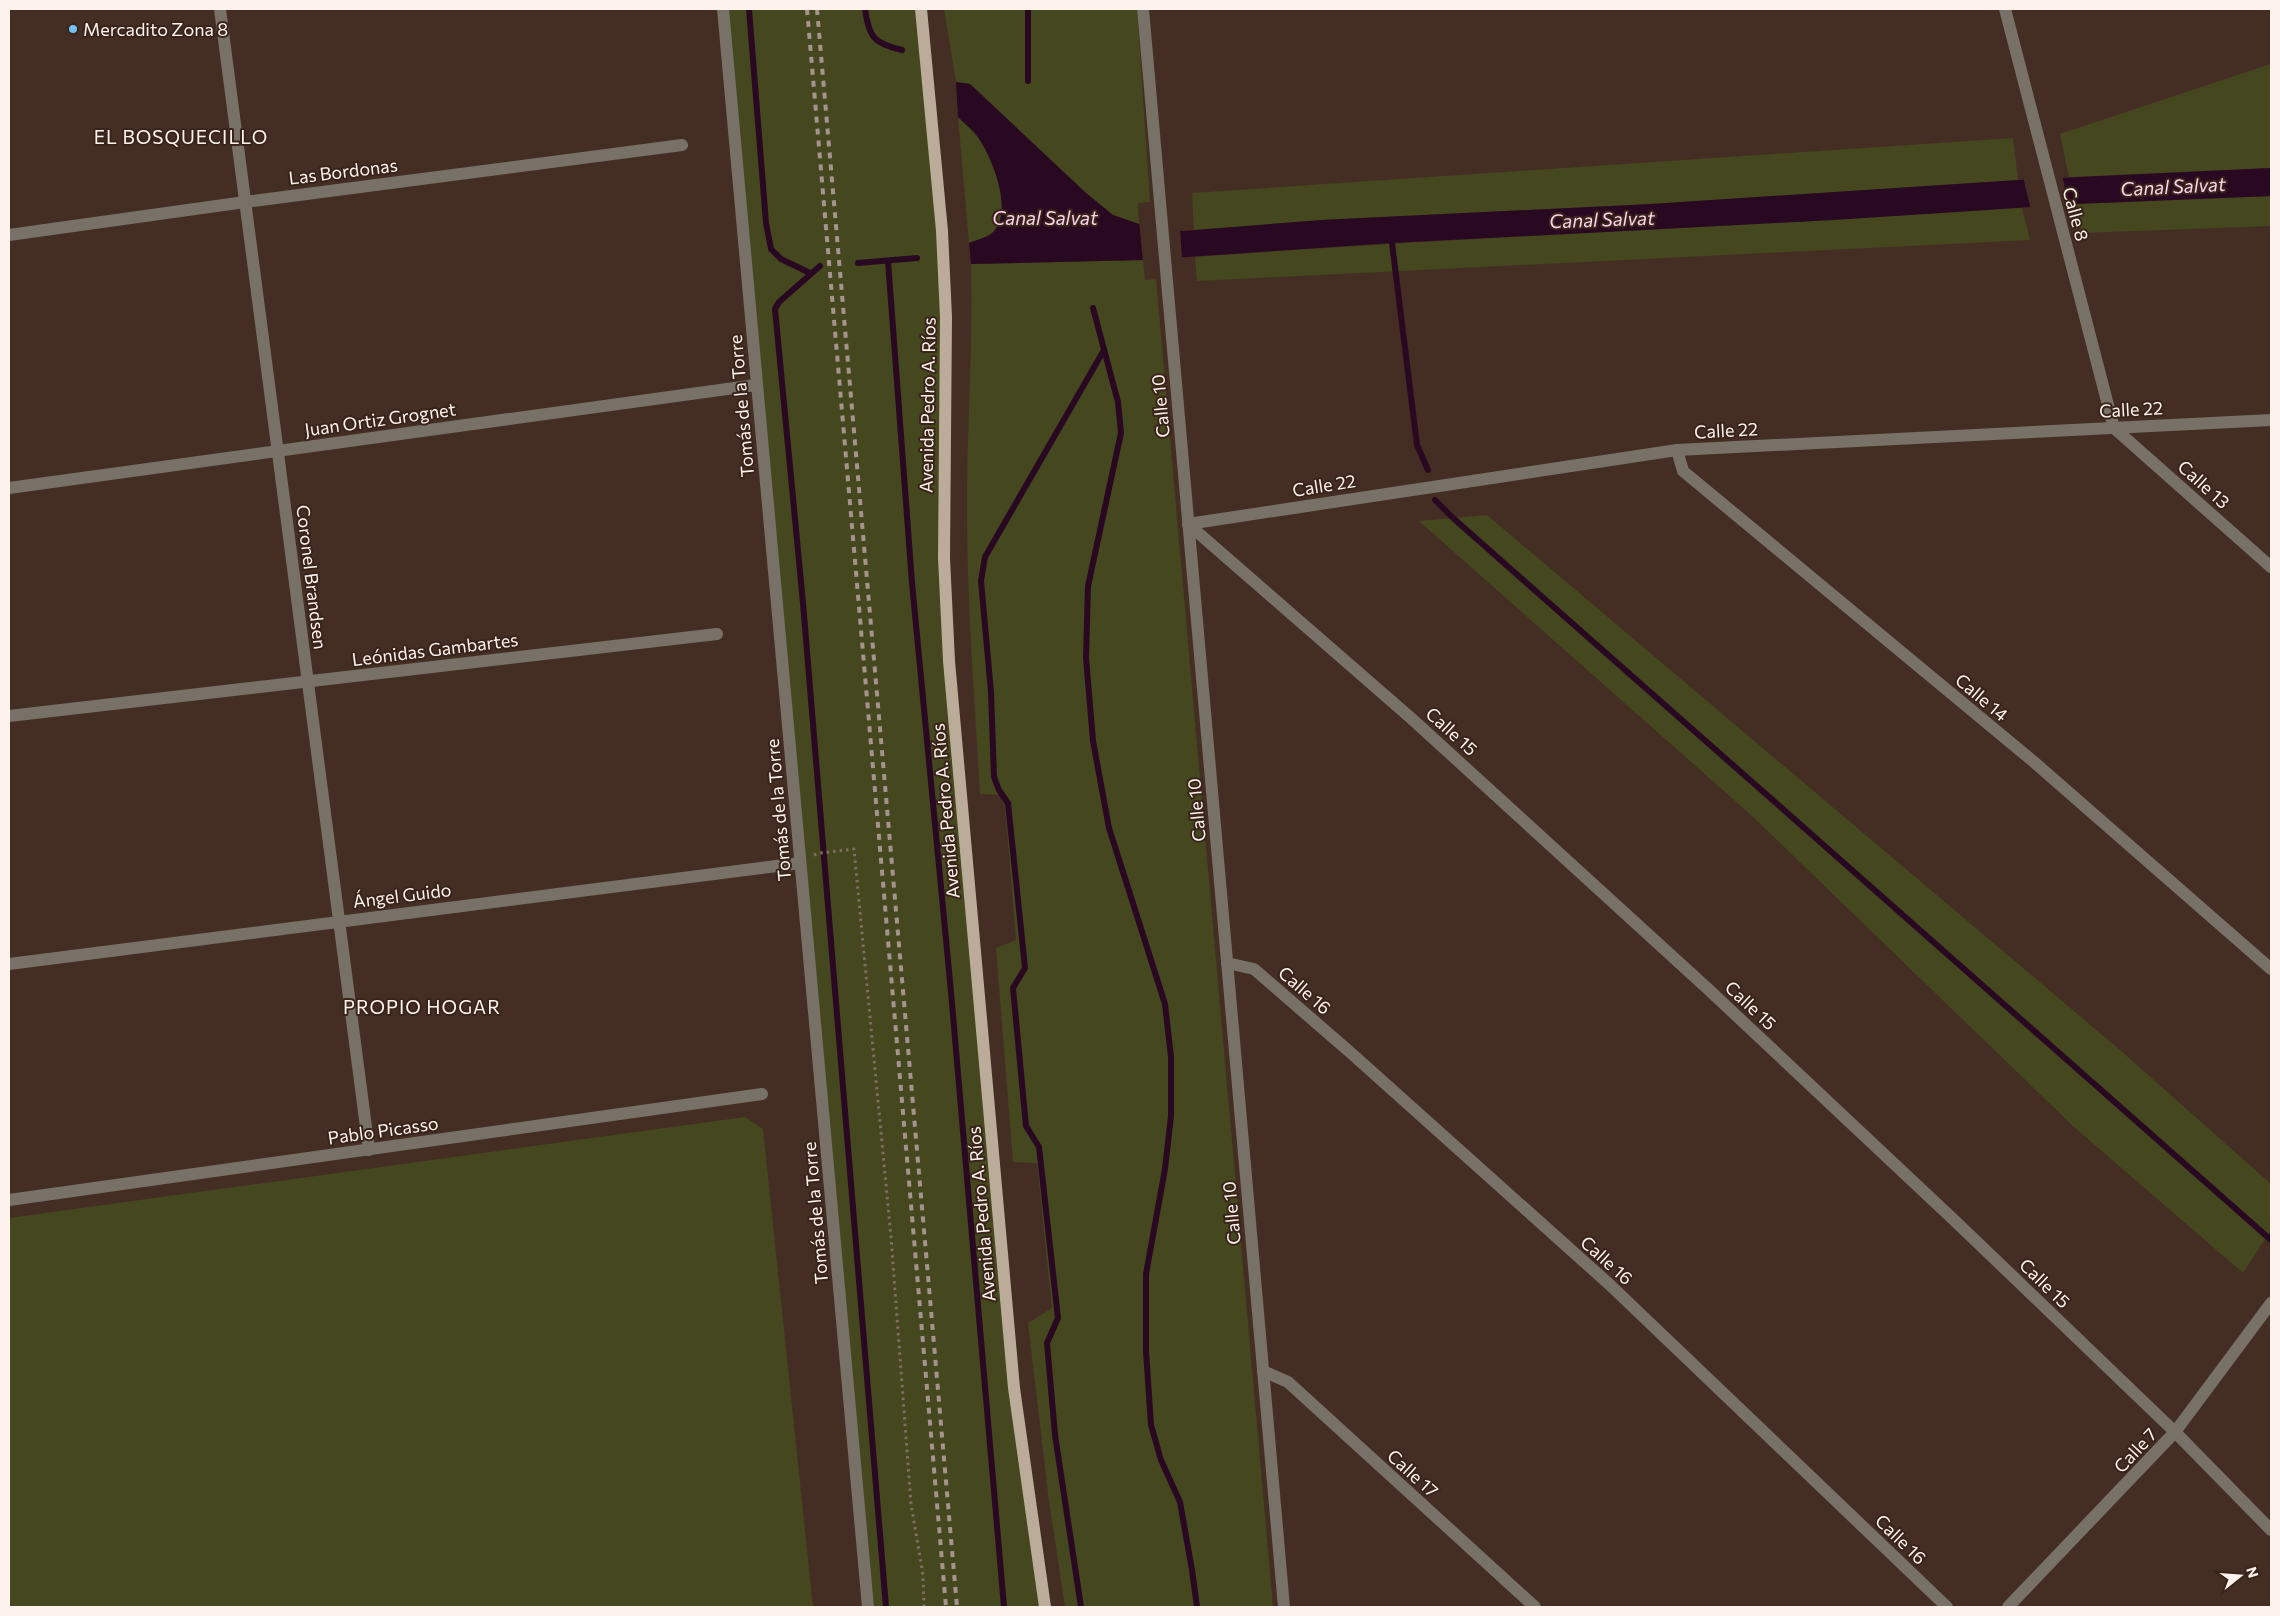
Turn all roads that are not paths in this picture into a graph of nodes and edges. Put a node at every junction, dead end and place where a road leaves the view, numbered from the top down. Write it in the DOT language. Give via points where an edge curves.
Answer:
graph roads {
  1 [pos="220,9"];
  2 [pos="723,9"];
  3 [pos="921,9"];
  4 [pos="1143,9"];
  5 [pos="2004,9"];
  6 [pos="682,145"];
  7 [pos="245,202"];
  8 [pos="9,235"];
  9 [pos="756,385"];
  10 [pos="2271,420"];
  11 [pos="2114,428"];
  12 [pos="1677,450"];
  13 [pos="278,451"];
  14 [pos="9,488"];
  15 [pos="1188,524"];
  16 [pos="2271,568"];
  17 [pos="717,634"];
  18 [pos="308,681"];
  19 [pos="9,716"];
  20 [pos="800,863"];
  21 [pos="339,920"];
  22 [pos="1227,963"];
  23 [pos="9,964"];
  24 [pos="2271,969"];
  25 [pos="762,1094"];
  26 [pos="369,1150"];
  27 [pos="9,1200"];
  28 [pos="2271,1303"];
  29 [pos="1263,1371"];
  30 [pos="2175,1432"];
  31 [pos="2271,1530"];
  32 [pos="868,1607"];
  33 [pos="1045,1607"];
  34 [pos="1284,1607"];
  35 [pos="1535,1607"];
  36 [pos="1947,1607"];
  37 [pos="2008,1607"];
  1 -- 7 [label="street, Coronel Brandsen"];
  2 -- 9 [label="street, Tomás de la Torre"];
  3 -- 33 [label="main road, Avenida Pedro A. Ríos" via="942,231 946,335 944,558 949,661 1014,1388"];
  4 -- 15 [label="street, Calle 10"];
  5 -- 11 [label="street, Calle 8"];
  6 -- 7 [label="street, Las Bordonas"];
  7 -- 8 [label="street, Las Bordonas"];
  7 -- 13 [label="street, Coronel Brandsen"];
  9 -- 13 [label="street, Juan Ortiz Grognet"];
  9 -- 20 [label="street, Tomás de la Torre"];
  10 -- 11 [label="street, Calle 22"];
  11 -- 12 [label="street, Calle 22"];
  11 -- 16 [label="street, Calle 13"];
  12 -- 15 [label="street, Calle 22"];
  12 -- 24 [label="street, Calle 14" via="1683,471 2034,762"];
  13 -- 14 [label="street, Juan Ortiz Grognet"];
  13 -- 18 [label="street, Coronel Brandsen"];
  15 -- 22 [label="street, Calle 10"];
  15 -- 30 [label="street, Calle 15" via="1412,719 1708,989"];
  17 -- 18 [label="street, Leónidas Gambartes"];
  18 -- 19 [label="street, Leónidas Gambartes"];
  18 -- 21 [label="street, Coronel Brandsen"];
  20 -- 21 [label="street, Ángel Guido"];
  20 -- 32 [label="street, Tomás de la Torre"];
  21 -- 23 [label="street, Ángel Guido"];
  21 -- 26 [label="street, Coronel Brandsen"];
  22 -- 29 [label="street, Calle 10"];
  22 -- 36 [label="street, Calle 16" via="1254,969 1351,1053 1609,1284"];
  25 -- 26 [label="street, Pablo Picasso"];
  26 -- 27 [label="street, Pablo Picasso"];
  28 -- 30 [label="street, Calle 7"];
  29 -- 34 [label="street, Calle 10"];
  29 -- 35 [label="street, Calle 17" via="1288,1382"];
  30 -- 31 [label="street, Calle 15"];
  30 -- 37 [label="street, Calle 7"];
}
